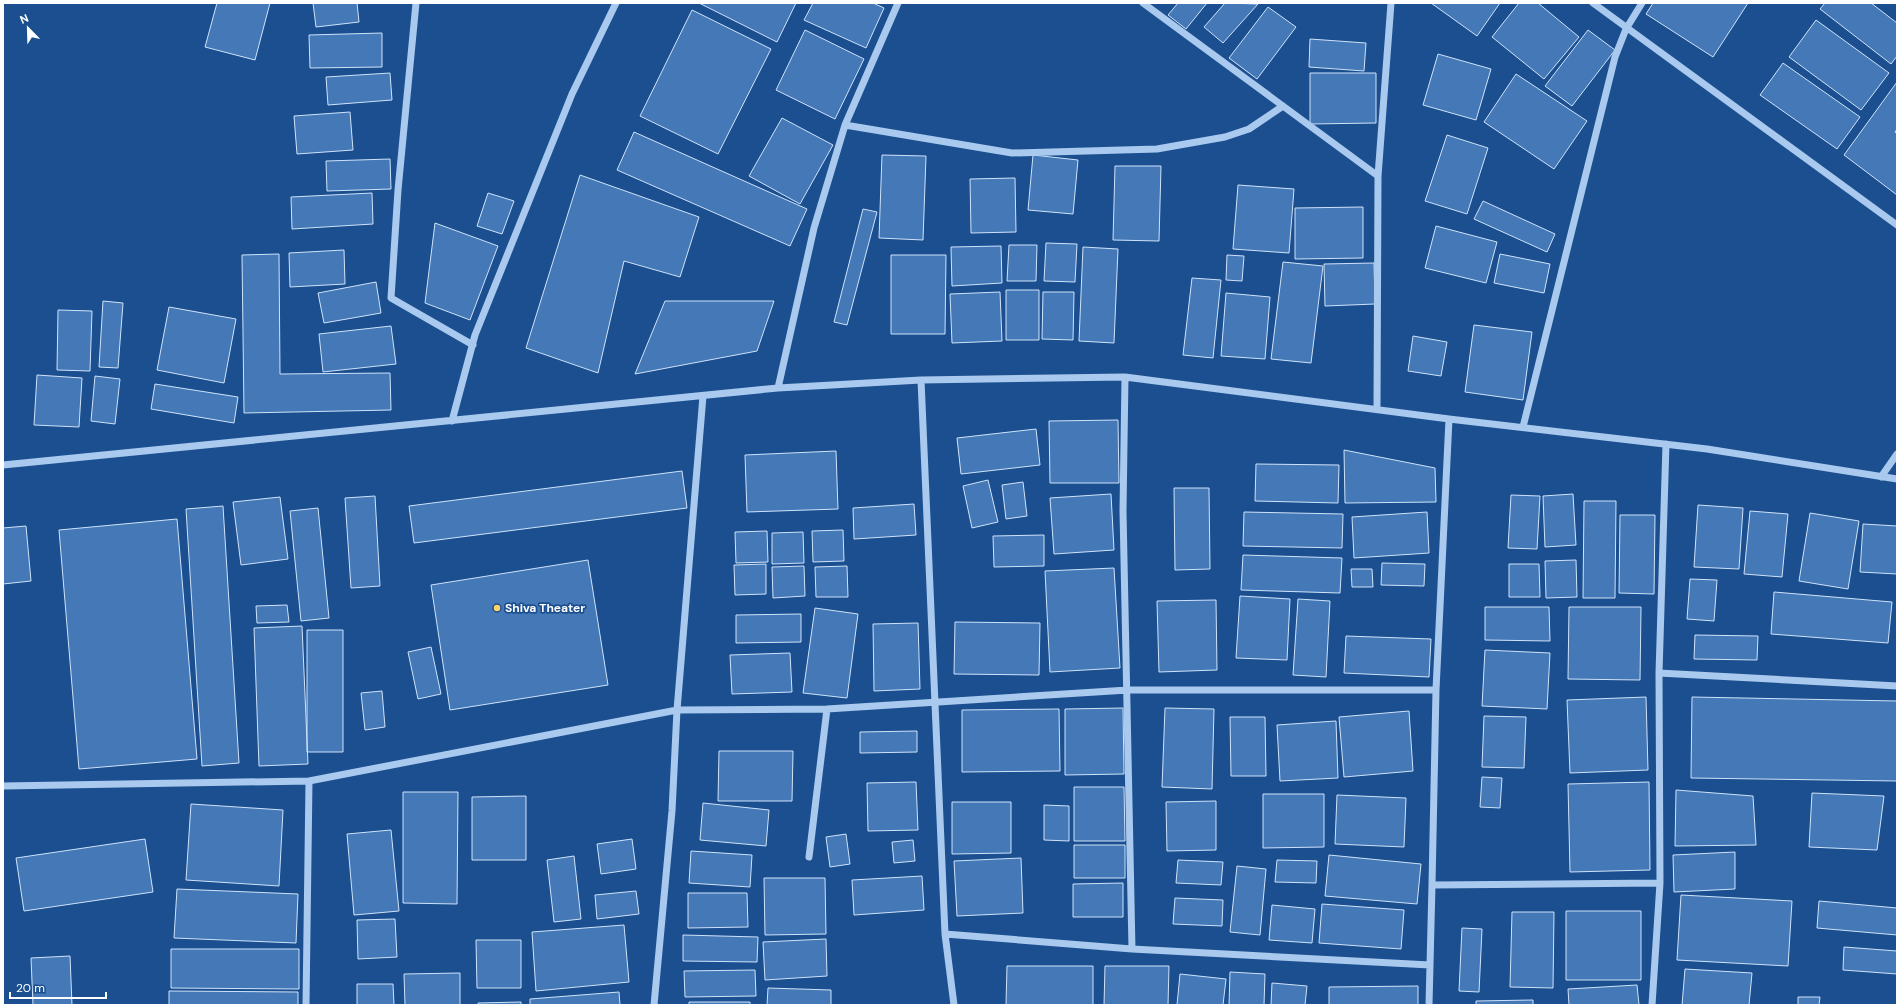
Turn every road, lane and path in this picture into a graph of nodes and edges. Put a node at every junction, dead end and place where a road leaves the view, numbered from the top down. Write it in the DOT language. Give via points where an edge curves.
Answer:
graph roads {
  1 [pos="416,3"];
  2 [pos="616,3"];
  3 [pos="898,3"];
  4 [pos="1143,3"];
  5 [pos="1390,3"];
  6 [pos="1593,3"];
  7 [pos="1642,3"];
  8 [pos="1626,28"];
  9 [pos="1283,106"];
  10 [pos="844,125"];
  11 [pos="1378,176"];
  12 [pos="1897,225"];
  13 [pos="473,345"];
  14 [pos="1125,377"];
  15 [pos="921,380"];
  16 [pos="778,388"];
  17 [pos="703,396"];
  18 [pos="1377,408"];
  19 [pos="1449,419"];
  20 [pos="452,421"];
  21 [pos="1523,427"];
  22 [pos="1666,444"];
  23 [pos="1897,454"];
  24 [pos="3,465"];
  25 [pos="1881,477"];
  26 [pos="1897,479"];
  27 [pos="1660,673"];
  28 [pos="1897,686"];
  29 [pos="1128,690"];
  30 [pos="1436,690"];
  31 [pos="935,702"];
  32 [pos="826,709"];
  33 [pos="677,710"];
  34 [pos="309,781"];
  35 [pos="3,786"];
  36 [pos="810,857"];
  37 [pos="1660,883"];
  38 [pos="1432,885"];
  39 [pos="945,934"];
  40 [pos="1132,948"];
  41 [pos="1430,966"];
  42 [pos="306,1005"];
  43 [pos="654,1005"];
  44 [pos="954,1005"];
  45 [pos="1429,1005"];
  46 [pos="1652,1005"];
  1 -- 13 [label="street" via="398,190 391,298"];
  2 -- 13 [label="street" via="572,94"];
  3 -- 10 [label="street"];
  4 -- 9 [label="street"];
  5 -- 11 [label="street"];
  6 -- 8 [label="street"];
  7 -- 8 [label="street"];
  8 -- 12 [label="street"];
  8 -- 21 [label="street" via="1615,57"];
  9 -- 10 [label="street" via="1249,129 1225,137 1157,149 1012,153"];
  9 -- 11 [label="street"];
  10 -- 16 [label="street" via="814,228"];
  11 -- 18 [label="street"];
  13 -- 20 [label="street"];
  14 -- 15 [label="street"];
  14 -- 18 [label="street"];
  14 -- 29 [label="street" via="1124,511"];
  15 -- 16 [label="street"];
  15 -- 31 [label="street"];
  16 -- 17 [label="street"];
  17 -- 20 [label="street"];
  17 -- 33 [label="street"];
  18 -- 19 [label="street"];
  19 -- 21 [label="street"];
  19 -- 30 [label="street"];
  20 -- 24 [label="street"];
  21 -- 22 [label="street"];
  22 -- 25 [label="street"];
  22 -- 27 [label="street"];
  23 -- 25 [label="street"];
  25 -- 26 [label="street"];
  27 -- 28 [label="street"];
  27 -- 37 [label="street"];
  29 -- 30 [label="street"];
  29 -- 31 [label="street"];
  29 -- 40 [label="street"];
  30 -- 38 [label="street"];
  31 -- 32 [label="street"];
  31 -- 39 [label="street"];
  32 -- 33 [label="street"];
  32 -- 36 [label="street"];
  33 -- 34 [label="street"];
  33 -- 43 [label="street" via="672,811"];
  34 -- 35 [label="street"];
  34 -- 42 [label="street"];
  37 -- 38 [label="street"];
  37 -- 46 [label="street"];
  38 -- 41 [label="street"];
  39 -- 40 [label="street"];
  39 -- 44 [label="street"];
  40 -- 41 [label="street"];
  41 -- 45 [label="street"];
}
